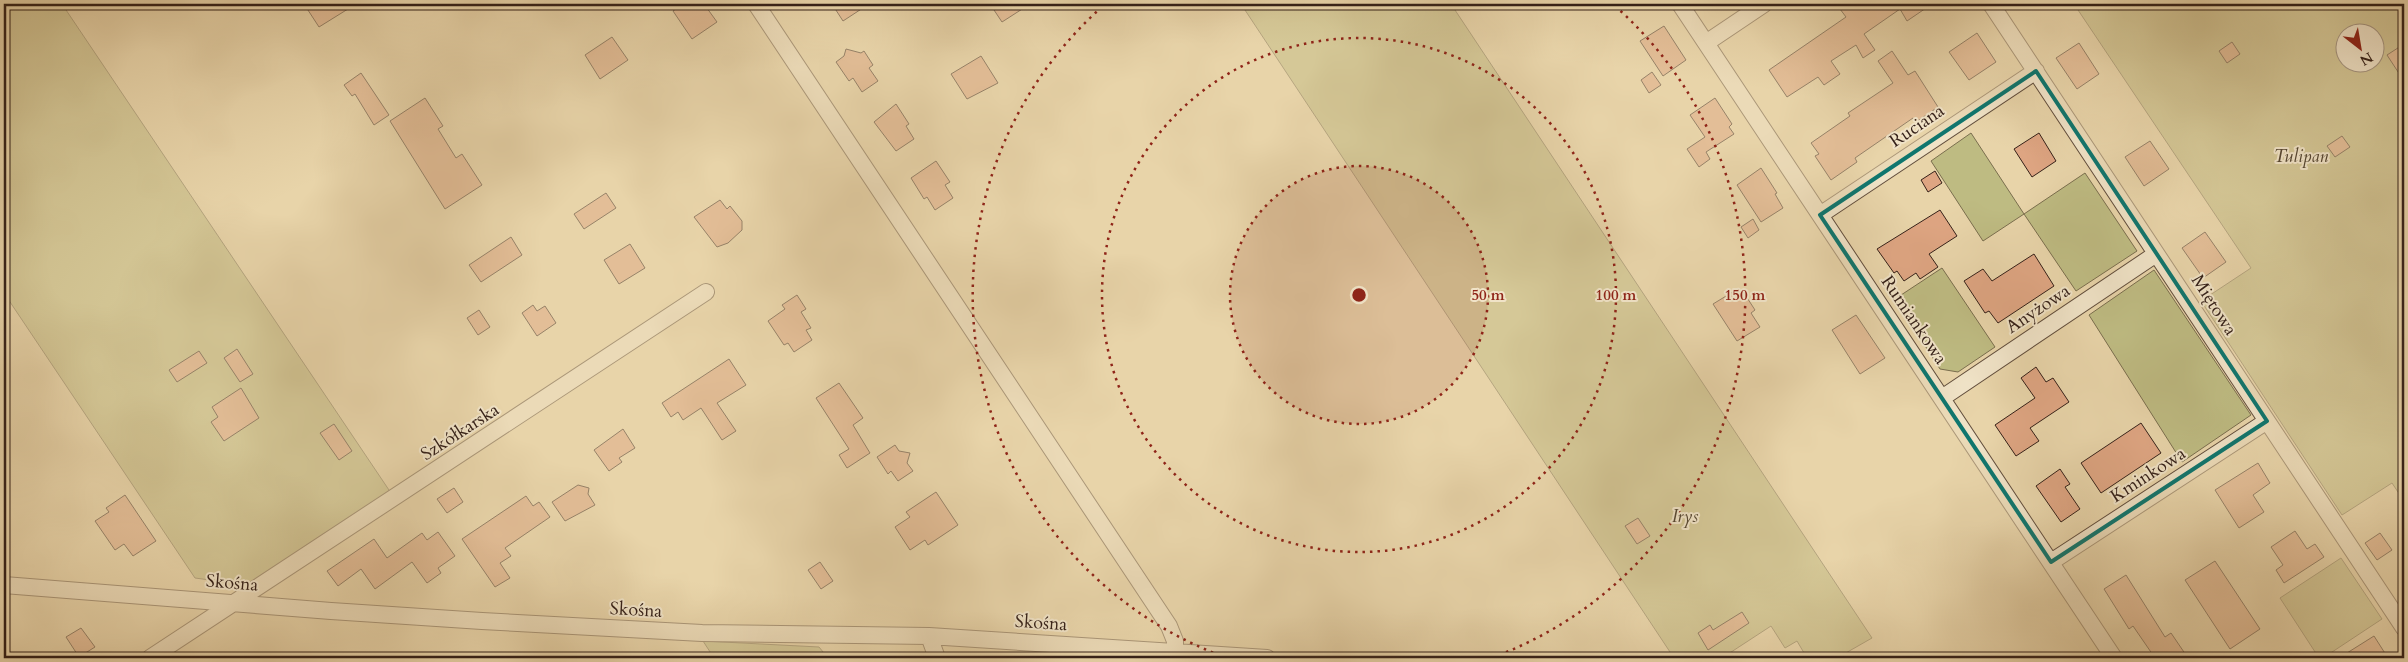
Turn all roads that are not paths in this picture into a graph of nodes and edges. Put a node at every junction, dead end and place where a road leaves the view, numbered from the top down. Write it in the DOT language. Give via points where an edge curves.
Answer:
graph roads {
  1 [pos="756,4"];
  2 [pos="1680,4"];
  3 [pos="1764,4"];
  4 [pos="1991,4"];
  5 [pos="1706,43"];
  6 [pos="2036,71"];
  7 [pos="1820,215"];
  8 [pos="2156,254"];
  9 [pos="706,292"];
  10 [pos="1942,398"];
  11 [pos="2267,421"];
  12 [pos="2051,562"];
  13 [pos="4,585"];
  14 [pos="235,603"];
  15 [pos="2404,628"];
  16 [pos="929,636"];
  17 [pos="1045,643"];
  18 [pos="1175,652"];
  19 [pos="150,658"];
  20 [pos="937,658"];
  21 [pos="1055,658"];
  22 [pos="1267,658"];
  23 [pos="2114,658"];
  1 -- 18 [label="street" via="1169,626"];
  2 -- 5 [label="street, Rumiankowa"];
  3 -- 5 [label="street"];
  4 -- 6 [label="street, Miętowa"];
  5 -- 7 [label="street, Rumiankowa"];
  6 -- 7 [label="street, Ruciana"];
  6 -- 8 [label="street, Miętowa"];
  7 -- 10 [label="street, Rumiankowa"];
  8 -- 10 [label="street, Anyżowa"];
  8 -- 11 [label="street, Miętowa"];
  9 -- 14 [label="street, Szkółkarska"];
  10 -- 12 [label="street, Rumiankowa"];
  11 -- 12 [label="street, Kminkowa"];
  11 -- 15 [label="street, Miętowa"];
  12 -- 23 [label="street, Rumiankowa"];
  13 -- 14 [label="street, Skośna"];
  14 -- 16 [label="street, Skośna" via="664,631"];
  14 -- 19 [label="street, Szkółkarska"];
  16 -- 17 [label="street, Skośna"];
  16 -- 20 [label="street"];
  17 -- 18 [label="street, Skośna"];
  17 -- 21 [label="street"];
  18 -- 22 [label="street, Skośna"];
}
